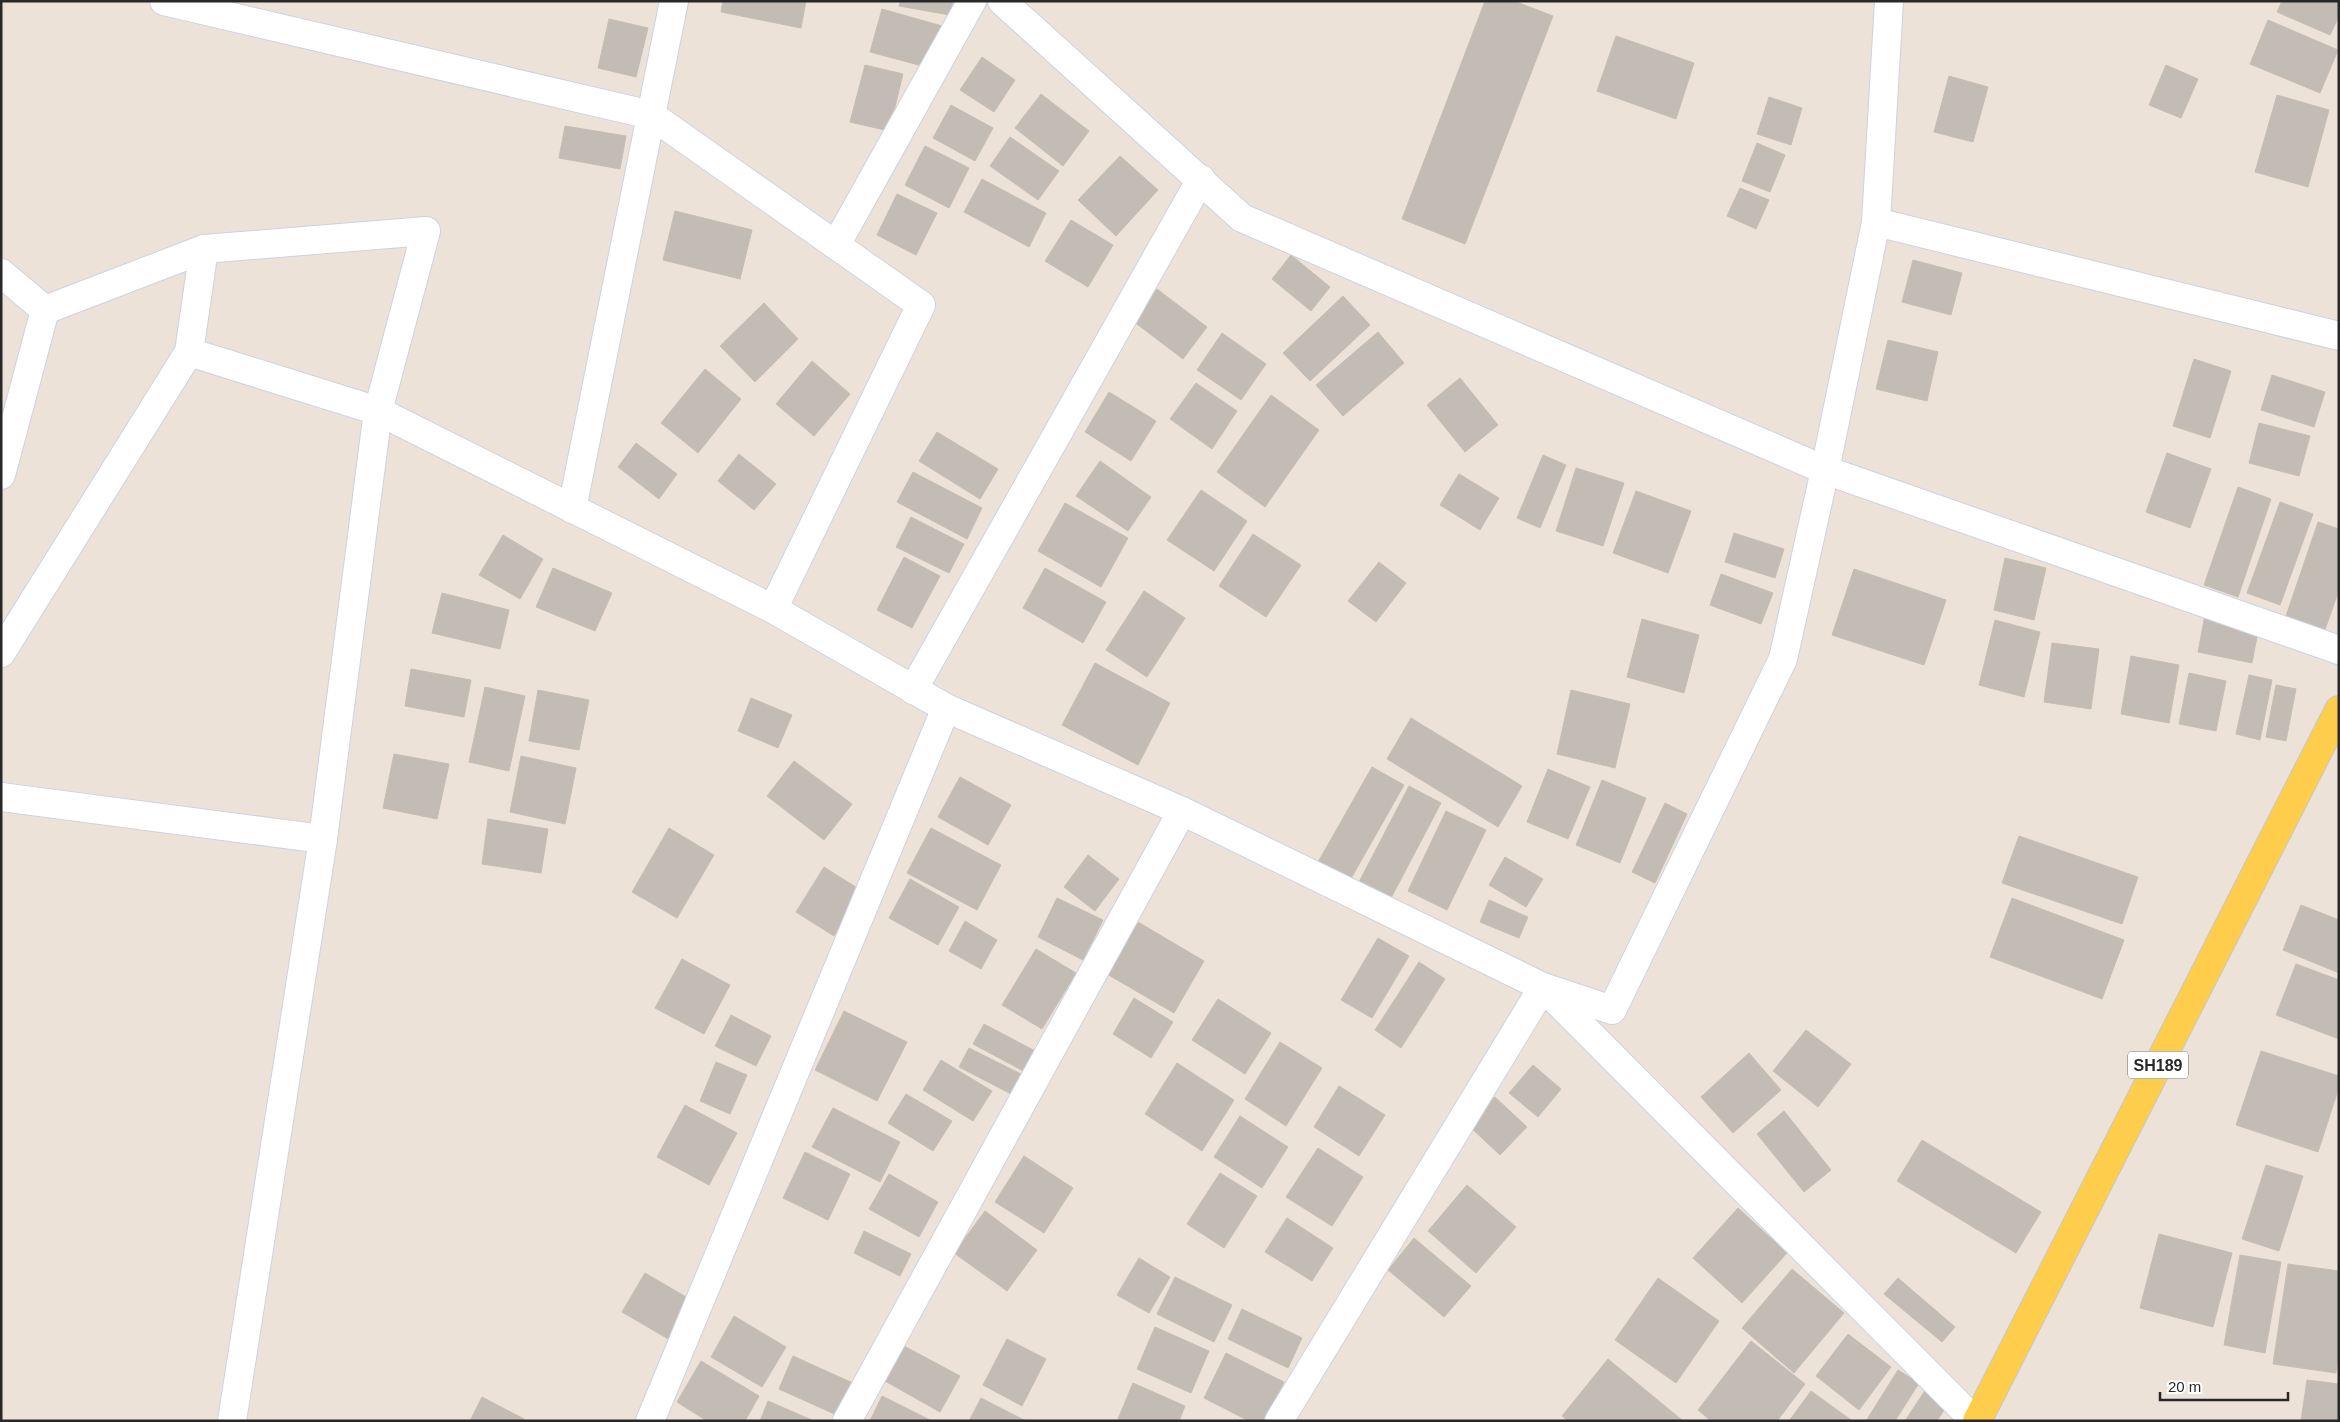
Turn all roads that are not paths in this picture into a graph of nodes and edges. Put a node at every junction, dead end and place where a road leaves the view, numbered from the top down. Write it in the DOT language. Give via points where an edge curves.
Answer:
graph roads {
  1 [pos="164,1"];
  2 [pos="674,1"];
  3 [pos="972,1"];
  4 [pos="1002,1"];
  5 [pos="1889,1"];
  6 [pos="651,115"];
  7 [pos="1201,179"];
  8 [pos="1876,222"];
  9 [pos="836,245"];
  10 [pos="204,249"];
  11 [pos="1,273"];
  12 [pos="46,310"];
  13 [pos="2339,336"];
  14 [pos="189,352"];
  15 [pos="378,411"];
  16 [pos="1825,470"];
  17 [pos="1,475"];
  18 [pos="572,509"];
  19 [pos="773,610"];
  20 [pos="2339,650"];
  21 [pos="1,653"];
  22 [pos="913,690"];
  23 [pos="946,708"];
  24 [pos="2339,710"];
  25 [pos="1,796"];
  26 [pos="1182,811"];
  27 [pos="323,839"];
  28 [pos="1543,987"];
  29 [pos="232,1421"];
  30 [pos="650,1421"];
  31 [pos="847,1421"];
  32 [pos="1279,1421"];
  33 [pos="1976,1421"];
  1 -- 6 [label="street"];
  2 -- 6 [label="street"];
  3 -- 9 [label="street"];
  4 -- 7 [label="street"];
  5 -- 8 [label="street"];
  6 -- 9 [label="street"];
  6 -- 18 [label="street"];
  7 -- 16 [label="street" via="1242,218"];
  7 -- 22 [label="street"];
  8 -- 13 [label="street"];
  8 -- 16 [label="street"];
  9 -- 19 [label="street" via="921,305"];
  10 -- 12 [label="street"];
  10 -- 14 [label="street"];
  10 -- 15 [label="street" via="426,232"];
  11 -- 12 [label="street"];
  12 -- 17 [label="street"];
  14 -- 15 [label="street"];
  14 -- 21 [label="street"];
  15 -- 18 [label="street"];
  15 -- 27 [label="street"];
  16 -- 20 [label="street"];
  16 -- 28 [label="street" via="1783,659 1612,1010"];
  18 -- 19 [label="street"];
  19 -- 22 [label="street"];
  22 -- 23 [label="street"];
  23 -- 26 [label="street"];
  23 -- 30 [label="street"];
  24 -- 33 [label="main road, SH189"];
  25 -- 27 [label="street"];
  26 -- 28 [label="street"];
  26 -- 31 [label="street"];
  27 -- 29 [label="street"];
  28 -- 32 [label="street"];
  28 -- 33 [label="street"];
}
